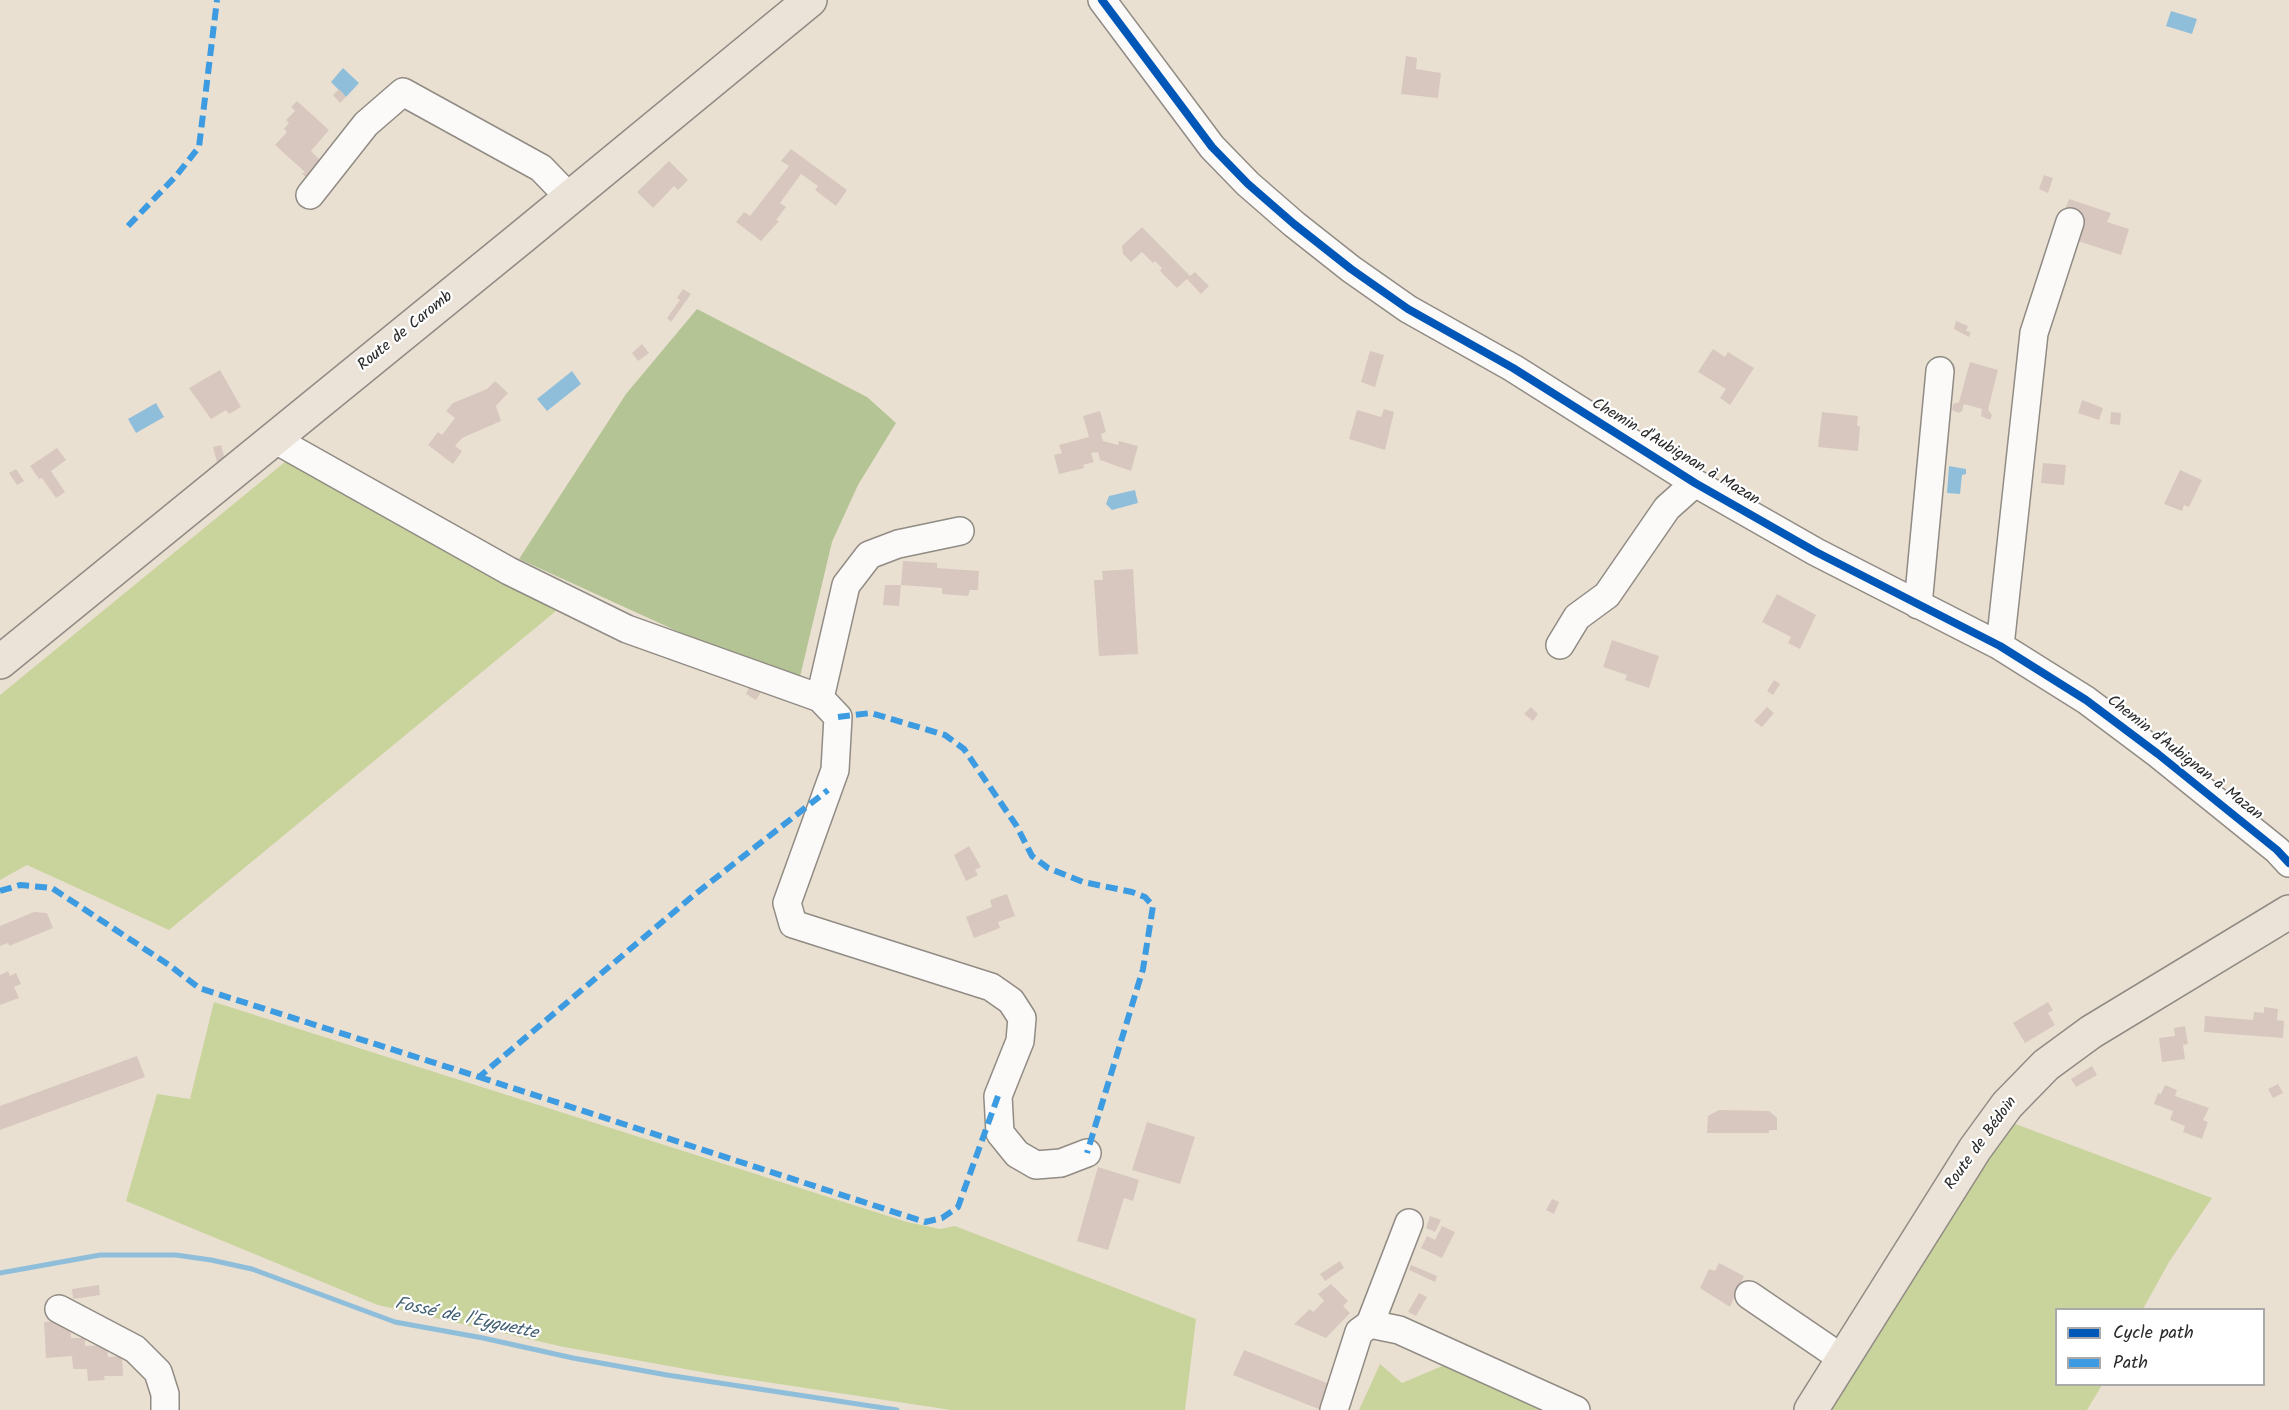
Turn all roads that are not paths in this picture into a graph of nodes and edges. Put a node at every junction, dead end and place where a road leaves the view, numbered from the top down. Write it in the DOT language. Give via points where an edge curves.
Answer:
graph roads {
  1 [pos="810,0"];
  2 [pos="1102,0"];
  3 [pos="310,195"];
  4 [pos="570,198"];
  5 [pos="2070,222"];
  6 [pos="1940,371"];
  7 [pos="274,439"];
  8 [pos="1695,483"];
  9 [pos="960,531"];
  10 [pos="1918,605"];
  11 [pos="1560,645"];
  12 [pos="2000,646"];
  13 [pos="0,662"];
  14 [pos="820,698"];
  15 [pos="2289,863"];
  16 [pos="2289,912"];
  17 [pos="1087,1153"];
  18 [pos="1409,1223"];
  19 [pos="1749,1295"];
  20 [pos="58,1309"];
  21 [pos="1370,1324"];
  22 [pos="1843,1359"];
  23 [pos="165,1410"];
  24 [pos="1334,1410"];
  25 [pos="1576,1410"];
  26 [pos="1811,1410"];
  1 -- 4 [label="main road, Route de Caromb"];
  2 -- 8 [label="street, Chemin d'Aubignan à Mazan" via="1212,147 1294,224 1408,309 1513,368"];
  3 -- 4 [label="street" via="366,124 403,92 541,168"];
  4 -- 7 [label="main road, Route de Caromb"];
  5 -- 12 [label="street" via="2034,333"];
  6 -- 10 [label="street"];
  7 -- 13 [label="main road, Route de Caromb"];
  7 -- 14 [label="street" via="508,571 627,629"];
  8 -- 10 [label="street, Chemin d'Aubignan à Mazan"];
  8 -- 11 [label="street" via="1667,508 1607,595 1577,616"];
  9 -- 14 [label="street" via="898,544 869,555 846,585"];
  10 -- 12 [label="street, Chemin d'Aubignan à Mazan"];
  12 -- 15 [label="street, Chemin d'Aubignan à Mazan" via="2086,700 2158,754"];
  14 -- 17 [label="street" via="837,717 835,770 787,903 793,924 991,987 1011,1001 1022,1018 1020,1041 998,1096 1000,1133 1017,1154 1036,1165 1061,1163"];
  16 -- 22 [label="main road, Route de Bédoin" via="2138,1002 2046,1065 2007,1105 1974,1149"];
  18 -- 21 [label="street"];
  19 -- 22 [label="street"];
  20 -- 23 [label="street" via="135,1349 158,1372"];
  21 -- 24 [label="street" via="1359,1332"];
  21 -- 25 [label="street" via="1399,1330"];
  22 -- 26 [label="main road, Route de Bédoin"];
}
